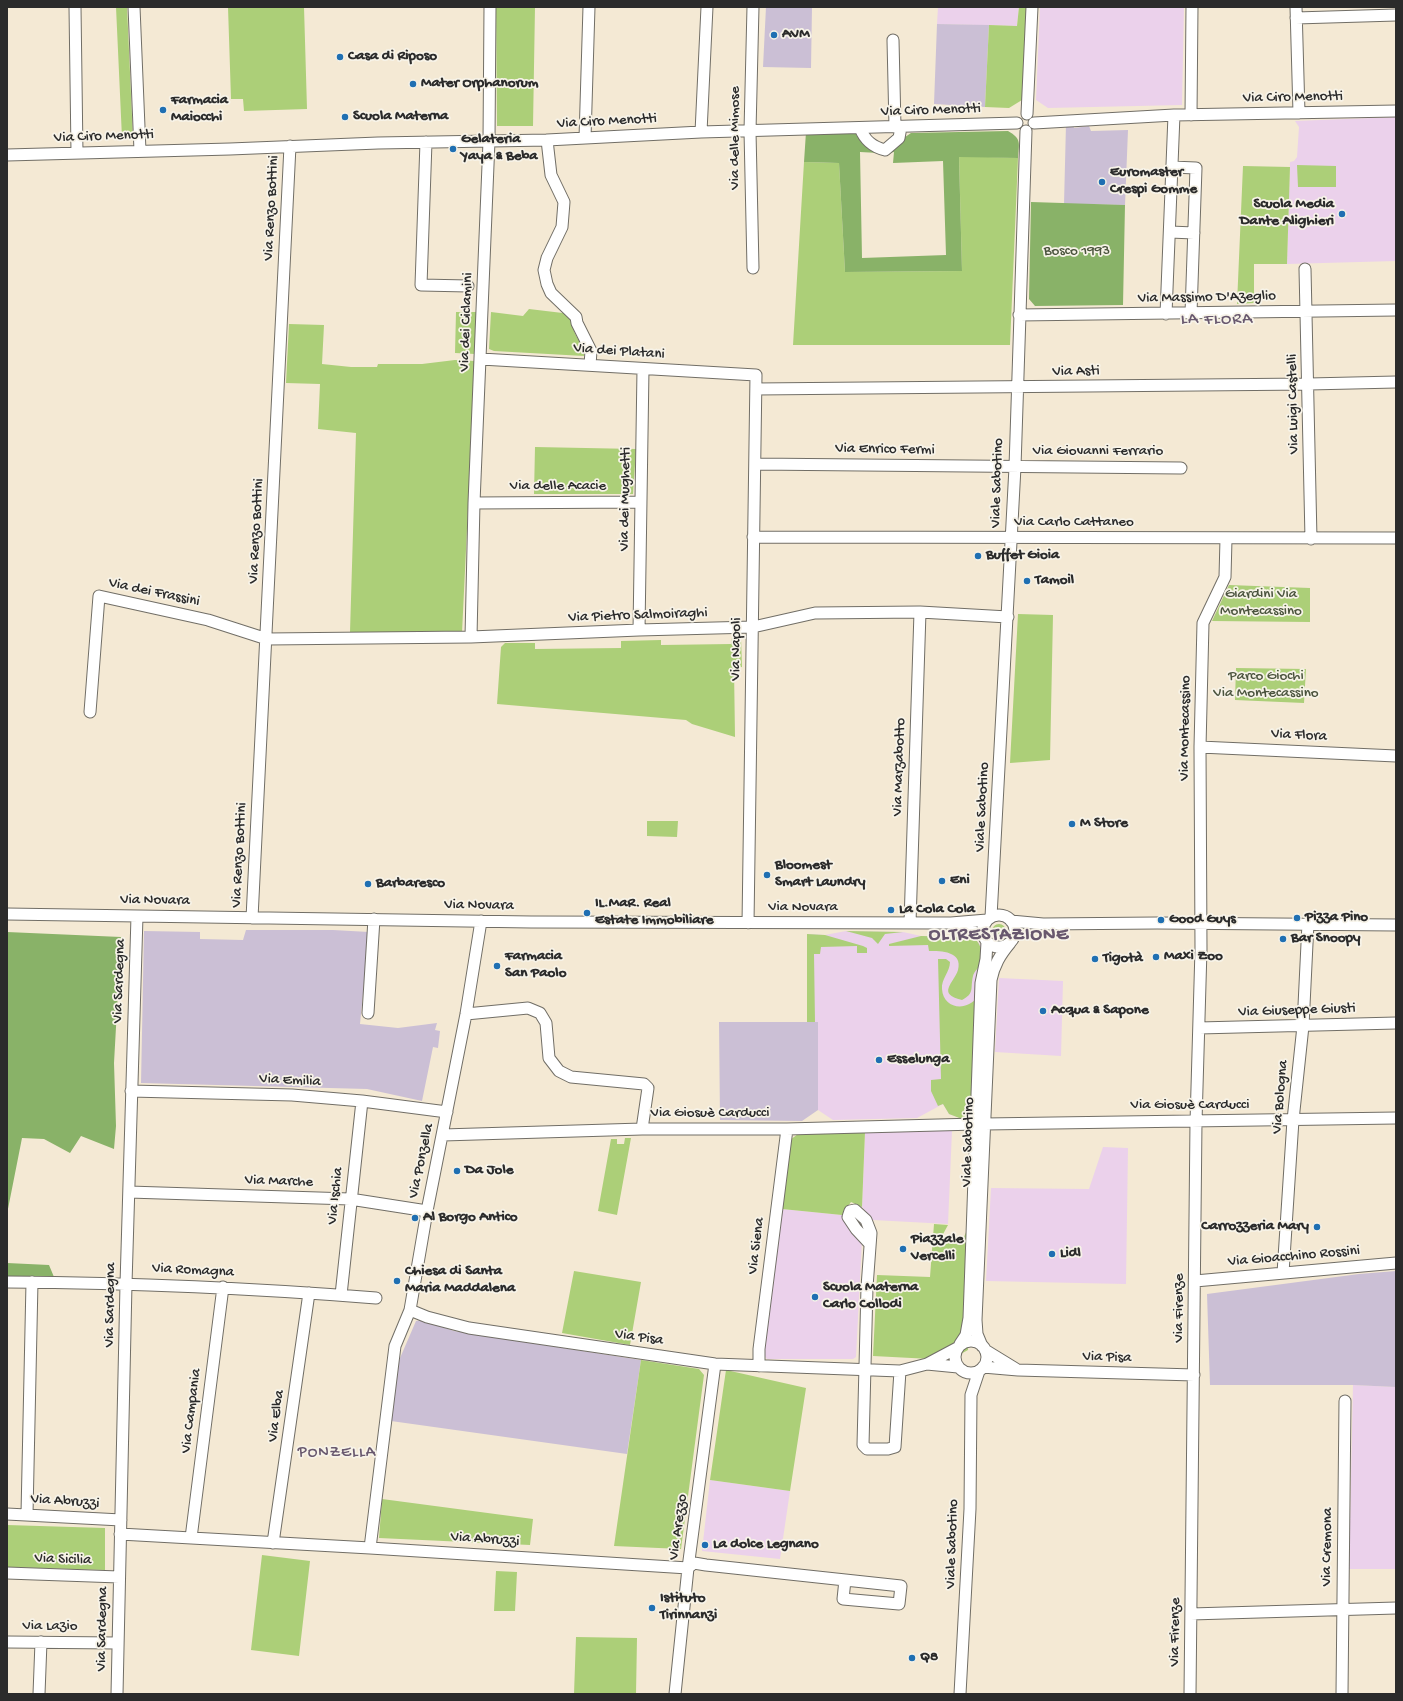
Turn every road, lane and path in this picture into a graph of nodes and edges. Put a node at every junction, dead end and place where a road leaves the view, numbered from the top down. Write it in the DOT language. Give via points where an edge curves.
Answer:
graph roads {
  1 [pos="75,7"];
  2 [pos="134,7"];
  3 [pos="490,7"];
  4 [pos="589,7"];
  5 [pos="707,7"];
  6 [pos="753,7"];
  7 [pos="1032,7"];
  8 [pos="1192,7"];
  9 [pos="1296,12"];
  10 [pos="1396,15"];
  11 [pos="893,40"];
  12 [pos="1396,111"];
  13 [pos="1299,113"];
  14 [pos="1174,115"];
  15 [pos="1191,115"];
  16 [pos="1030,118"];
  17 [pos="1016,123"];
  18 [pos="898,127"];
  19 [pos="860,128"];
  20 [pos="750,131"];
  21 [pos="1026,131"];
  22 [pos="701,132"];
  23 [pos="585,138"];
  24 [pos="547,140"];
  25 [pos="489,141"];
  26 [pos="426,142"];
  27 [pos="290,146"];
  28 [pos="140,151"];
  29 [pos="77,153"];
  30 [pos="7,155"];
  31 [pos="1172,167"];
  32 [pos="1170,232"];
  33 [pos="1194,233"];
  34 [pos="753,268"];
  35 [pos="1305,269"];
  36 [pos="468,286"];
  37 [pos="1396,310"];
  38 [pos="1306,312"];
  39 [pos="1191,313"];
  40 [pos="1166,314"];
  41 [pos="1019,315"];
  42 [pos="481,359"];
  43 [pos="590,365"];
  44 [pos="643,369"];
  45 [pos="756,376"];
  46 [pos="1396,382"];
  47 [pos="1309,384"];
  48 [pos="1017,387"];
  49 [pos="756,389"];
  50 [pos="755,464"];
  51 [pos="1015,467"];
  52 [pos="1181,468"];
  53 [pos="474,502"];
  54 [pos="641,502"];
  55 [pos="753,537"];
  56 [pos="1011,538"];
  57 [pos="1396,538"];
  58 [pos="1226,539"];
  59 [pos="1311,539"];
  60 [pos="920,612"];
  61 [pos="1008,617"];
  62 [pos="753,627"];
  63 [pos="639,630"];
  64 [pos="471,637"];
  65 [pos="267,639"];
  66 [pos="90,712"];
  67 [pos="1200,747"];
  68 [pos="1396,756"];
  69 [pos="994,885"];
  70 [pos="7,914"];
  71 [pos="137,916"];
  72 [pos="252,918"];
  73 [pos="989,918"];
  74 [pos="374,919"];
  75 [pos="1008,919"];
  76 [pos="482,921"];
  77 [pos="748,922"];
  78 [pos="910,923"];
  79 [pos="951,923"];
  80 [pos="1201,923"];
  81 [pos="1308,923"];
  82 [pos="1042,924"];
  83 [pos="1396,925"];
  84 [pos="985,939"];
  85 [pos="1011,941"];
  86 [pos="368,1013"];
  87 [pos="466,1014"];
  88 [pos="1396,1023"];
  89 [pos="1303,1026"];
  90 [pos="1199,1028"];
  91 [pos="131,1090"];
  92 [pos="362,1101"];
  93 [pos="447,1112"];
  94 [pos="1396,1118"];
  95 [pos="1293,1120"];
  96 [pos="1196,1122"];
  97 [pos="980,1124"];
  98 [pos="642,1129"];
  99 [pos="787,1129"];
  100 [pos="444,1135"];
  101 [pos="129,1192"];
  102 [pos="350,1199"];
  103 [pos="427,1211"];
  104 [pos="870,1244"];
  105 [pos="1396,1263"];
  106 [pos="1283,1273"];
  107 [pos="1195,1281"];
  108 [pos="7,1282"];
  109 [pos="32,1282"];
  110 [pos="121,1284"];
  111 [pos="223,1287"];
  112 [pos="309,1293"];
  113 [pos="341,1295"];
  114 [pos="376,1298"];
  115 [pos="410,1310"];
  116 [pos="958,1346"];
  117 [pos="984,1348"];
  118 [pos="716,1364"];
  119 [pos="927,1364"];
  120 [pos="759,1366"];
  121 [pos="866,1369"];
  122 [pos="961,1369"];
  123 [pos="981,1369"];
  124 [pos="1018,1370"];
  125 [pos="900,1371"];
  126 [pos="1194,1375"];
  127 [pos="971,1395"];
  128 [pos="1345,1401"];
  129 [pos="7,1514"];
  130 [pos="27,1514"];
  131 [pos="121,1520"];
  132 [pos="120,1534"];
  133 [pos="191,1538"];
  134 [pos="273,1543"];
  135 [pos="370,1548"];
  136 [pos="688,1568"];
  137 [pos="7,1573"];
  138 [pos="119,1576"];
  139 [pos="845,1580"];
  140 [pos="1396,1608"];
  141 [pos="1342,1609"];
  142 [pos="1191,1614"];
  143 [pos="7,1642"];
  144 [pos="41,1642"];
  145 [pos="117,1643"];
  146 [pos="39,1694"];
  147 [pos="117,1694"];
  148 [pos="675,1694"];
  149 [pos="960,1694"];
  150 [pos="1190,1694"];
  151 [pos="1342,1694"];
  1 -- 29 [label="street"];
  2 -- 28 [label="street"];
  3 -- 25 [label="street, Via dei Ciclamini"];
  4 -- 23 [label="street"];
  5 -- 22 [label="street"];
  6 -- 20 [label="street, Via delle Mimose"];
  7 -- 16 [label="street"];
  8 -- 15 [label="street"];
  9 -- 10 [label="street"];
  9 -- 13 [label="street"];
  11 -- 18 [label="street"];
  12 -- 13 [label="street, Via Ciro Menotti"];
  13 -- 15 [label="street, Via Ciro Menotti"];
  14 -- 15 [label="street, Via Ciro Menotti"];
  14 -- 16 [label="street, Via Ciro Menotti"];
  14 -- 31 [label="street"];
  16 -- 17 [label="street" via="1020,116"];
  16 -- 21 [label="street" via="1030,129"];
  17 -- 18 [label="street, Via Ciro Menotti"];
  17 -- 21 [label="street" via="1018,128"];
  18 -- 19 [label="street, Via Ciro Menotti"];
  18 -- 19 [label="street" via="899,138 885,150 878,149 870,143"];
  19 -- 20 [label="street, Via Ciro Menotti"];
  20 -- 22 [label="street, Via Ciro Menotti"];
  20 -- 34 [label="street, Via delle Mimose"];
  21 -- 41 [label="street, Viale Sabotino"];
  22 -- 23 [label="street, Via Ciro Menotti"];
  23 -- 24 [label="street, Via Ciro Menotti"];
  24 -- 25 [label="street, Via Ciro Menotti"];
  24 -- 43 [label="street" via="551,175 564,202 562,227 544,270 551,293 576,316 591,351"];
  25 -- 26 [label="street, Via Ciro Menotti"];
  25 -- 42 [label="street, Via dei Ciclamini"];
  26 -- 27 [label="street, Via Ciro Menotti"];
  26 -- 36 [label="street, Via dei Ciclamini" via="421,285"];
  27 -- 28 [label="street, Via Ciro Menotti"];
  27 -- 65 [label="street, Via Renzo Bottini"];
  28 -- 29 [label="street, Via Ciro Menotti"];
  29 -- 30 [label="street, Via Ciro Menotti"];
  31 -- 32 [label="street"];
  31 -- 33 [label="street" via="1196,168"];
  32 -- 33 [label="street"];
  32 -- 40 [label="street"];
  33 -- 39 [label="street"];
  35 -- 38 [label="street, Via Luigi Castelli"];
  37 -- 38 [label="street, Via Massimo D'Azeglio"];
  38 -- 39 [label="street, Via Massimo D'Azeglio"];
  38 -- 47 [label="street, Via Luigi Castelli"];
  39 -- 40 [label="street, Via Massimo D'Azeglio"];
  40 -- 41 [label="street, Via Massimo D'Azeglio"];
  41 -- 48 [label="street, Viale Sabotino"];
  42 -- 43 [label="street, Via dei Platani"];
  42 -- 53 [label="street, Via dei Ciclamini"];
  43 -- 44 [label="street, Via dei Platani"];
  44 -- 45 [label="street, Via dei Platani"];
  44 -- 54 [label="street, Via dei Mughetti"];
  45 -- 49 [label="street, Via Napoli"];
  46 -- 47 [label="street, Via Asti"];
  47 -- 48 [label="street, Via Asti"];
  47 -- 59 [label="street, Via Luigi Castelli"];
  48 -- 49 [label="street, Via Asti"];
  48 -- 51 [label="street, Viale Sabotino"];
  49 -- 50 [label="street, Via Napoli"];
  50 -- 51 [label="street, Via Enrico Fermi"];
  50 -- 55 [label="street, Via Napoli"];
  51 -- 52 [label="street, Via Giovanni Ferrario"];
  51 -- 56 [label="street, Viale Sabotino"];
  53 -- 54 [label="street, Via delle Acacie"];
  53 -- 64 [label="street, Via dei Ciclamini"];
  54 -- 63 [label="street, Via dei Mughetti"];
  55 -- 56 [label="street, Via Carlo Cattaneo"];
  55 -- 62 [label="street, Via Napoli"];
  56 -- 58 [label="street, Via Carlo Cattaneo"];
  56 -- 61 [label="street, Viale Sabotino"];
  57 -- 59 [label="street, Via Carlo Cattaneo"];
  58 -- 59 [label="street, Via Carlo Cattaneo"];
  58 -- 67 [label="street, Via Montecassino" via="1225,577 1204,623"];
  60 -- 61 [label="street, Via Pietro Salmoiraghi"];
  60 -- 62 [label="street, Via Pietro Salmoiraghi" via="815,613"];
  60 -- 78 [label="street, Via Marzabotto"];
  61 -- 69 [label="street, Viale Sabotino"];
  62 -- 63 [label="street, Via Pietro Salmoiraghi"];
  62 -- 77 [label="street, Via Napoli"];
  63 -- 64 [label="street, Via Pietro Salmoiraghi"];
  64 -- 65 [label="street, Via Pietro Salmoiraghi"];
  65 -- 66 [label="street, Via dei Frassini" via="208,620 99,596"];
  65 -- 72 [label="street, Via Renzo Bottini"];
  67 -- 68 [label="street, Via Flora"];
  67 -- 80 [label="street, Via Montecassino"];
  69 -- 73 [label="street, Viale Sabotino"];
  69 -- 75 [label="street, Viale Sabotino"];
  70 -- 71 [label="street, Via Novara"];
  71 -- 72 [label="street, Via Novara"];
  71 -- 91 [label="street, Via Sardegna"];
  72 -- 74 [label="street, Via Novara"];
  73 -- 75 [label="street" via="1000,915"];
  73 -- 79 [label="street, Via Novara"];
  73 -- 84 [label="street" via="983,928"];
  74 -- 76 [label="street, Via Novara"];
  74 -- 86 [label="street"];
  75 -- 82 [label="street"];
  75 -- 85 [label="street" via="1015,930"];
  76 -- 77 [label="street, Via Novara"];
  76 -- 87 [label="street, Via Ponzella"];
  77 -- 78 [label="street, Via Novara"];
  78 -- 79 [label="street, Via Novara"];
  79 -- 84 [label="street, Via Novara"];
  80 -- 81 [label="street"];
  80 -- 82 [label="street"];
  80 -- 90 [label="street, Via Firenze"];
  81 -- 83 [label="street"];
  81 -- 89 [label="street, Via Bologna"];
  82 -- 85 [label="street" via="1022,932"];
  84 -- 85 [label="street" via="996,947 1005,946"];
  84 -- 97 [label="street, Viale Sabotino" via="986,959 981,983"];
  85 -- 97 [label="street, Viale Sabotino" via="1000,954 991,980"];
  87 -- 93 [label="street, Via Ponzella"];
  87 -- 98 [label="street" via="528,1008 540,1013 546,1023 549,1058 559,1071 571,1077 644,1084 648,1088"];
  88 -- 89 [label="street, Via Giuseppe Giusti"];
  89 -- 90 [label="street, Via Giuseppe Giusti"];
  89 -- 95 [label="street, Via Bologna"];
  90 -- 96 [label="street, Via Firenze"];
  91 -- 92 [label="street, Via Emilia" via="292,1095"];
  91 -- 101 [label="street, Via Sardegna"];
  92 -- 93 [label="street, Via Emilia"];
  92 -- 102 [label="street, Via Ischia"];
  93 -- 100 [label="street, Via Ponzella"];
  94 -- 95 [label="street, Via Giosuè Carducci"];
  95 -- 96 [label="street, Via Giosuè Carducci"];
  95 -- 106 [label="street, Via Bologna"];
  96 -- 97 [label="street, Via Giosuè Carducci"];
  96 -- 107 [label="street, Via Firenze"];
  97 -- 99 [label="street, Via Giosuè Carducci"];
  97 -- 116 [label="street, Viale Sabotino" via="969,1318 966,1335"];
  97 -- 117 [label="street, Viale Sabotino" via="976,1320 977,1334"];
  98 -- 99 [label="street, Via Giosuè Carducci"];
  98 -- 100 [label="street, Via Giosuè Carducci"];
  99 -- 120 [label="street, Via Siena"];
  100 -- 103 [label="street, Via Ponzella"];
  101 -- 102 [label="street, Via Marche"];
  101 -- 110 [label="street, Via Sardegna"];
  102 -- 103 [label="street, Via Marche"];
  102 -- 113 [label="street, Via Ischia"];
  103 -- 115 [label="street, Via Ponzella"];
  104 -- 121 [label="street"];
  105 -- 106 [label="street, Via Gioacchino Rossini"];
  106 -- 107 [label="street, Via Gioacchino Rossini"];
  107 -- 126 [label="street, Via Firenze"];
  108 -- 109 [label="street, Via Romagna"];
  109 -- 110 [label="street, Via Romagna"];
  109 -- 130 [label="street"];
  110 -- 111 [label="street, Via Romagna"];
  110 -- 131 [label="street, Via Sardegna"];
  111 -- 112 [label="street, Via Romagna"];
  111 -- 133 [label="street, Via Campania"];
  112 -- 113 [label="street, Via Romagna"];
  112 -- 134 [label="street, Via Elba"];
  113 -- 114 [label="street, Via Romagna"];
  115 -- 118 [label="street, Via Pisa" via="469,1328"];
  115 -- 135 [label="street, Via Ponzella" via="395,1346"];
  116 -- 117 [label="street" via="966,1341 974,1341"];
  116 -- 119 [label="street, Via Pisa"];
  116 -- 122 [label="street" via="955,1358"];
  117 -- 123 [label="street" via="987,1356"];
  117 -- 124 [label="street"];
  118 -- 120 [label="street, Via Pisa"];
  118 -- 136 [label="street, Via Arezzo"];
  119 -- 122 [label="street, Via Pisa"];
  119 -- 125 [label="street, Via Pisa"];
  120 -- 121 [label="street, Via Pisa"];
  121 -- 125 [label="street, Via Pisa"];
  121 -- 125 [label="street" via="863,1445 867,1449 895,1447"];
  122 -- 123 [label="street" via="974,1373"];
  122 -- 127 [label="street, Viale Sabotino"];
  123 -- 124 [label="street, Via Pisa"];
  123 -- 127 [label="street, Viale Sabotino"];
  124 -- 126 [label="street, Via Pisa"];
  126 -- 142 [label="street, Via Firenze"];
  127 -- 149 [label="street, Viale Sabotino" via="970,1509"];
  128 -- 141 [label="street, Via Cremona"];
  129 -- 130 [label="street, Via Abruzzi"];
  130 -- 131 [label="street, Via Abruzzi"];
  131 -- 132 [label="street, Via Sardegna"];
  132 -- 133 [label="street, Via Abruzzi"];
  132 -- 138 [label="street, Via Sardegna"];
  133 -- 134 [label="street, Via Abruzzi"];
  134 -- 135 [label="street, Via Abruzzi"];
  135 -- 136 [label="street, Via Abruzzi"];
  136 -- 139 [label="street, Via Abruzzi" via="694,1563"];
  136 -- 148 [label="street, Via Arezzo"];
  137 -- 138 [label="street, Via Sicilia"];
  138 -- 145 [label="street, Via Sardegna"];
  139 -- 139 [label="street, Via Abruzzi" via="843,1599 899,1604 901,1586"];
  140 -- 141 [label="street"];
  141 -- 142 [label="street"];
  141 -- 151 [label="street, Via Cremona"];
  142 -- 150 [label="street, Via Firenze"];
  143 -- 144 [label="street, Via Lazio"];
  144 -- 145 [label="street, Via Lazio"];
  144 -- 146 [label="street"];
  145 -- 147 [label="street, Via Sardegna"];
}
